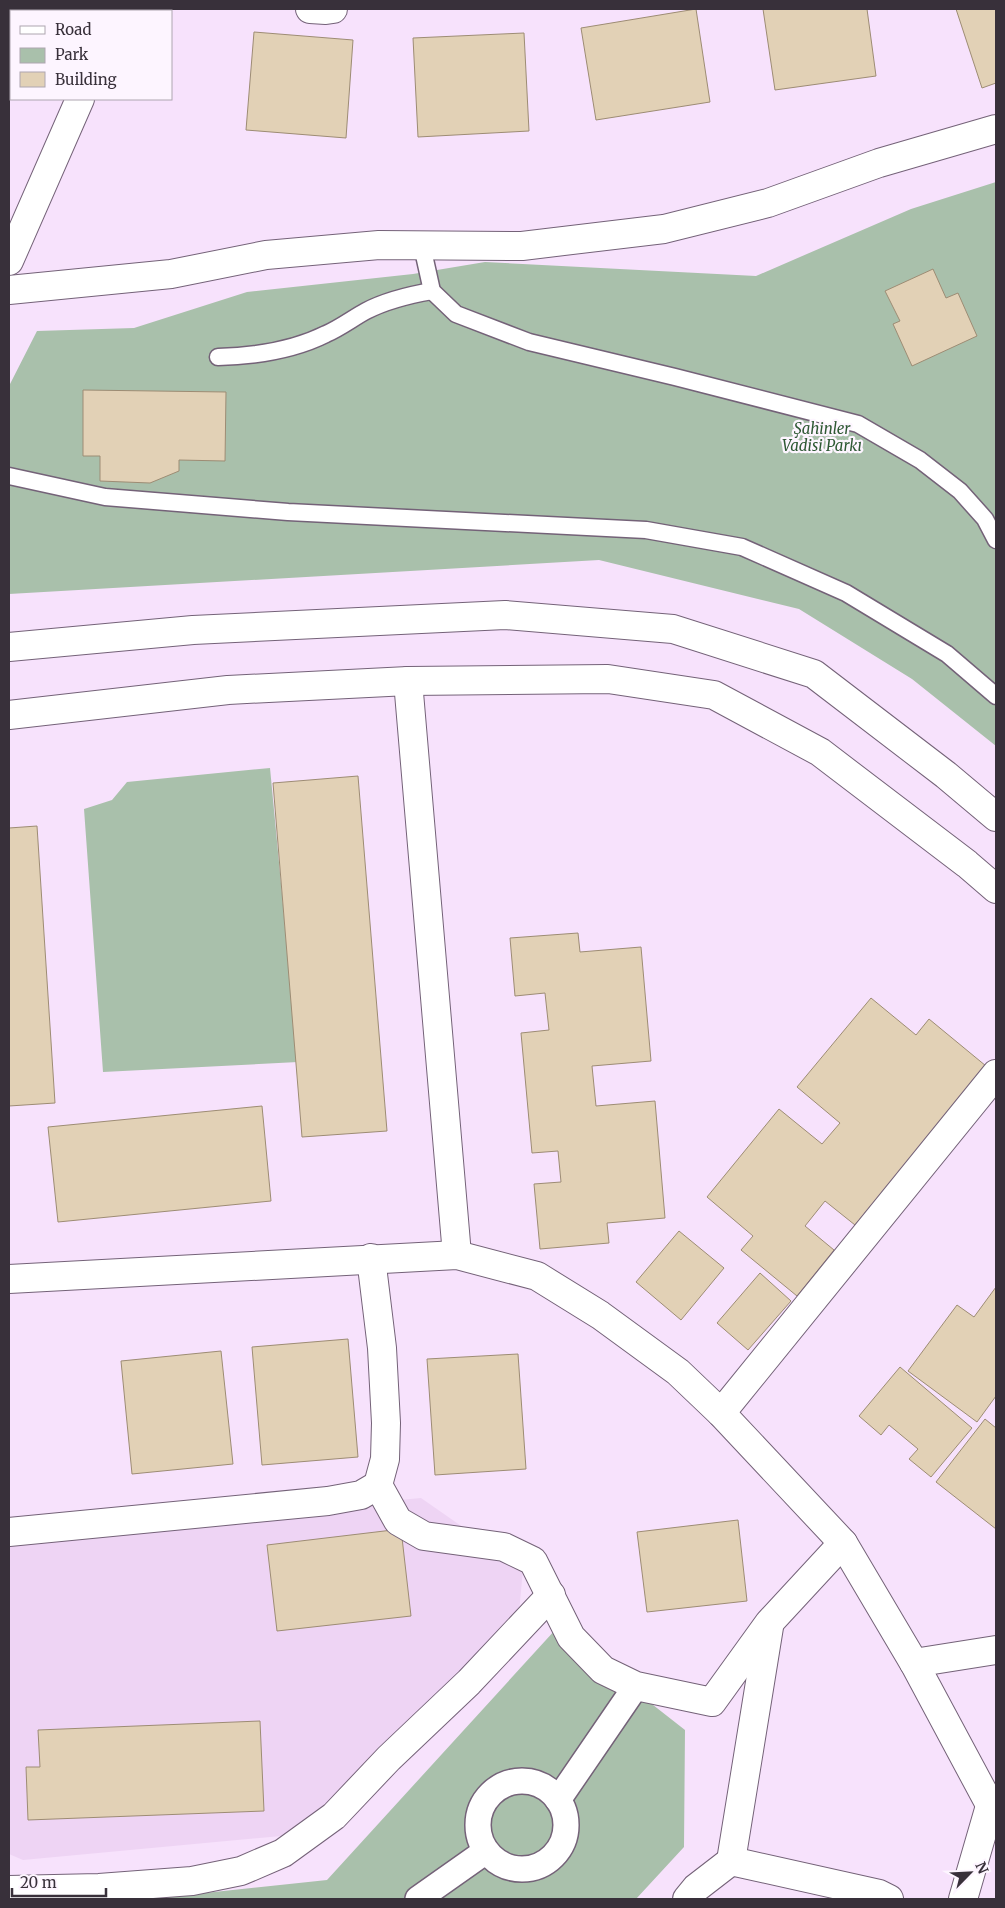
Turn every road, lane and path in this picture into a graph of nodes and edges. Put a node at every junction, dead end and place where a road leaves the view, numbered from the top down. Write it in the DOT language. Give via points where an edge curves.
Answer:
graph roads {
  1 [pos="310,9"];
  2 [pos="333,9"];
  3 [pos="80,100"];
  4 [pos="996,129"];
  5 [pos="422,246"];
  6 [pos="9,261"];
  7 [pos="9,290"];
  8 [pos="432,291"];
  9 [pos="218,357"];
  10 [pos="9,476"];
  11 [pos="996,540"];
  12 [pos="9,647"];
  13 [pos="408,681"];
  14 [pos="996,696"];
  15 [pos="9,715"];
  16 [pos="996,817"];
  17 [pos="996,889"];
  18 [pos="996,1074"];
  19 [pos="457,1255"];
  20 [pos="371,1258"];
  21 [pos="9,1279"];
  22 [pos="721,1413"];
  23 [pos="378,1485"];
  24 [pos="9,1532"];
  25 [pos="843,1543"];
  26 [pos="551,1595"];
  27 [pos="769,1623"];
  28 [pos="996,1650"];
  29 [pos="914,1663"];
  30 [pos="636,1686"];
  31 [pos="558,1800"];
  32 [pos="993,1811"];
  33 [pos="486,1852"];
  34 [pos="731,1862"];
  35 [pos="9,1890"];
  36 [pos="418,1899"];
  37 [pos="687,1899"];
  38 [pos="889,1899"];
  39 [pos="963,1899"];
  1 -- 2 [label="street"];
  3 -- 6 [label="street"];
  4 -- 5 [label="street" via="879,163 768,203 664,229 522,246"];
  5 -- 7 [label="street" via="266,255 170,274"];
  5 -- 8 [label="lane"];
  8 -- 9 [label="lane" via="390,300 327,334 278,351"];
  8 -- 11 [label="lane" via="456,314 529,342 858,424 920,460 960,491 985,519"];
  10 -- 14 [label="lane" via="105,498 288,512 646,530 742,547 846,593 947,654"];
  12 -- 16 [label="street" via="193,630 505,615 674,629 814,674"];
  13 -- 15 [label="street" via="228,690"];
  13 -- 17 [label="street" via="608,679 714,695 820,752 968,864"];
  13 -- 19 [label="street"];
  18 -- 22 [label="street"];
  19 -- 20 [label="street"];
  19 -- 22 [label="street" via="537,1276 600,1315 678,1372"];
  20 -- 21 [label="street"];
  20 -- 23 [label="street" via="382,1348 386,1424 386,1459"];
  22 -- 25 [label="street"];
  23 -- 24 [label="street" via="360,1495 328,1501"];
  23 -- 26 [label="street" via="398,1521 424,1536 504,1547 533,1561"];
  25 -- 27 [label="street"];
  25 -- 29 [label="street"];
  26 -- 30 [label="street" via="571,1637 602,1670"];
  26 -- 35 [label="street" via="334,1816 283,1853 241,1871 192,1881"];
  27 -- 30 [label="street" via="712,1702"];
  27 -- 34 [label="street"];
  28 -- 29 [label="street"];
  29 -- 32 [label="street"];
  30 -- 31 [label="street"];
  31 -- 33 [label="street" via="565,1814 566,1829 554,1857 541,1866 526,1870 510,1869"];
  31 -- 33 [label="street" via="536,1783 509,1783 496,1789 479,1811 479,1839"];
  32 -- 39 [label="street"];
  33 -- 36 [label="street"];
  34 -- 37 [label="street" via="696,1888"];
  34 -- 38 [label="street" via="879,1894"];
}
